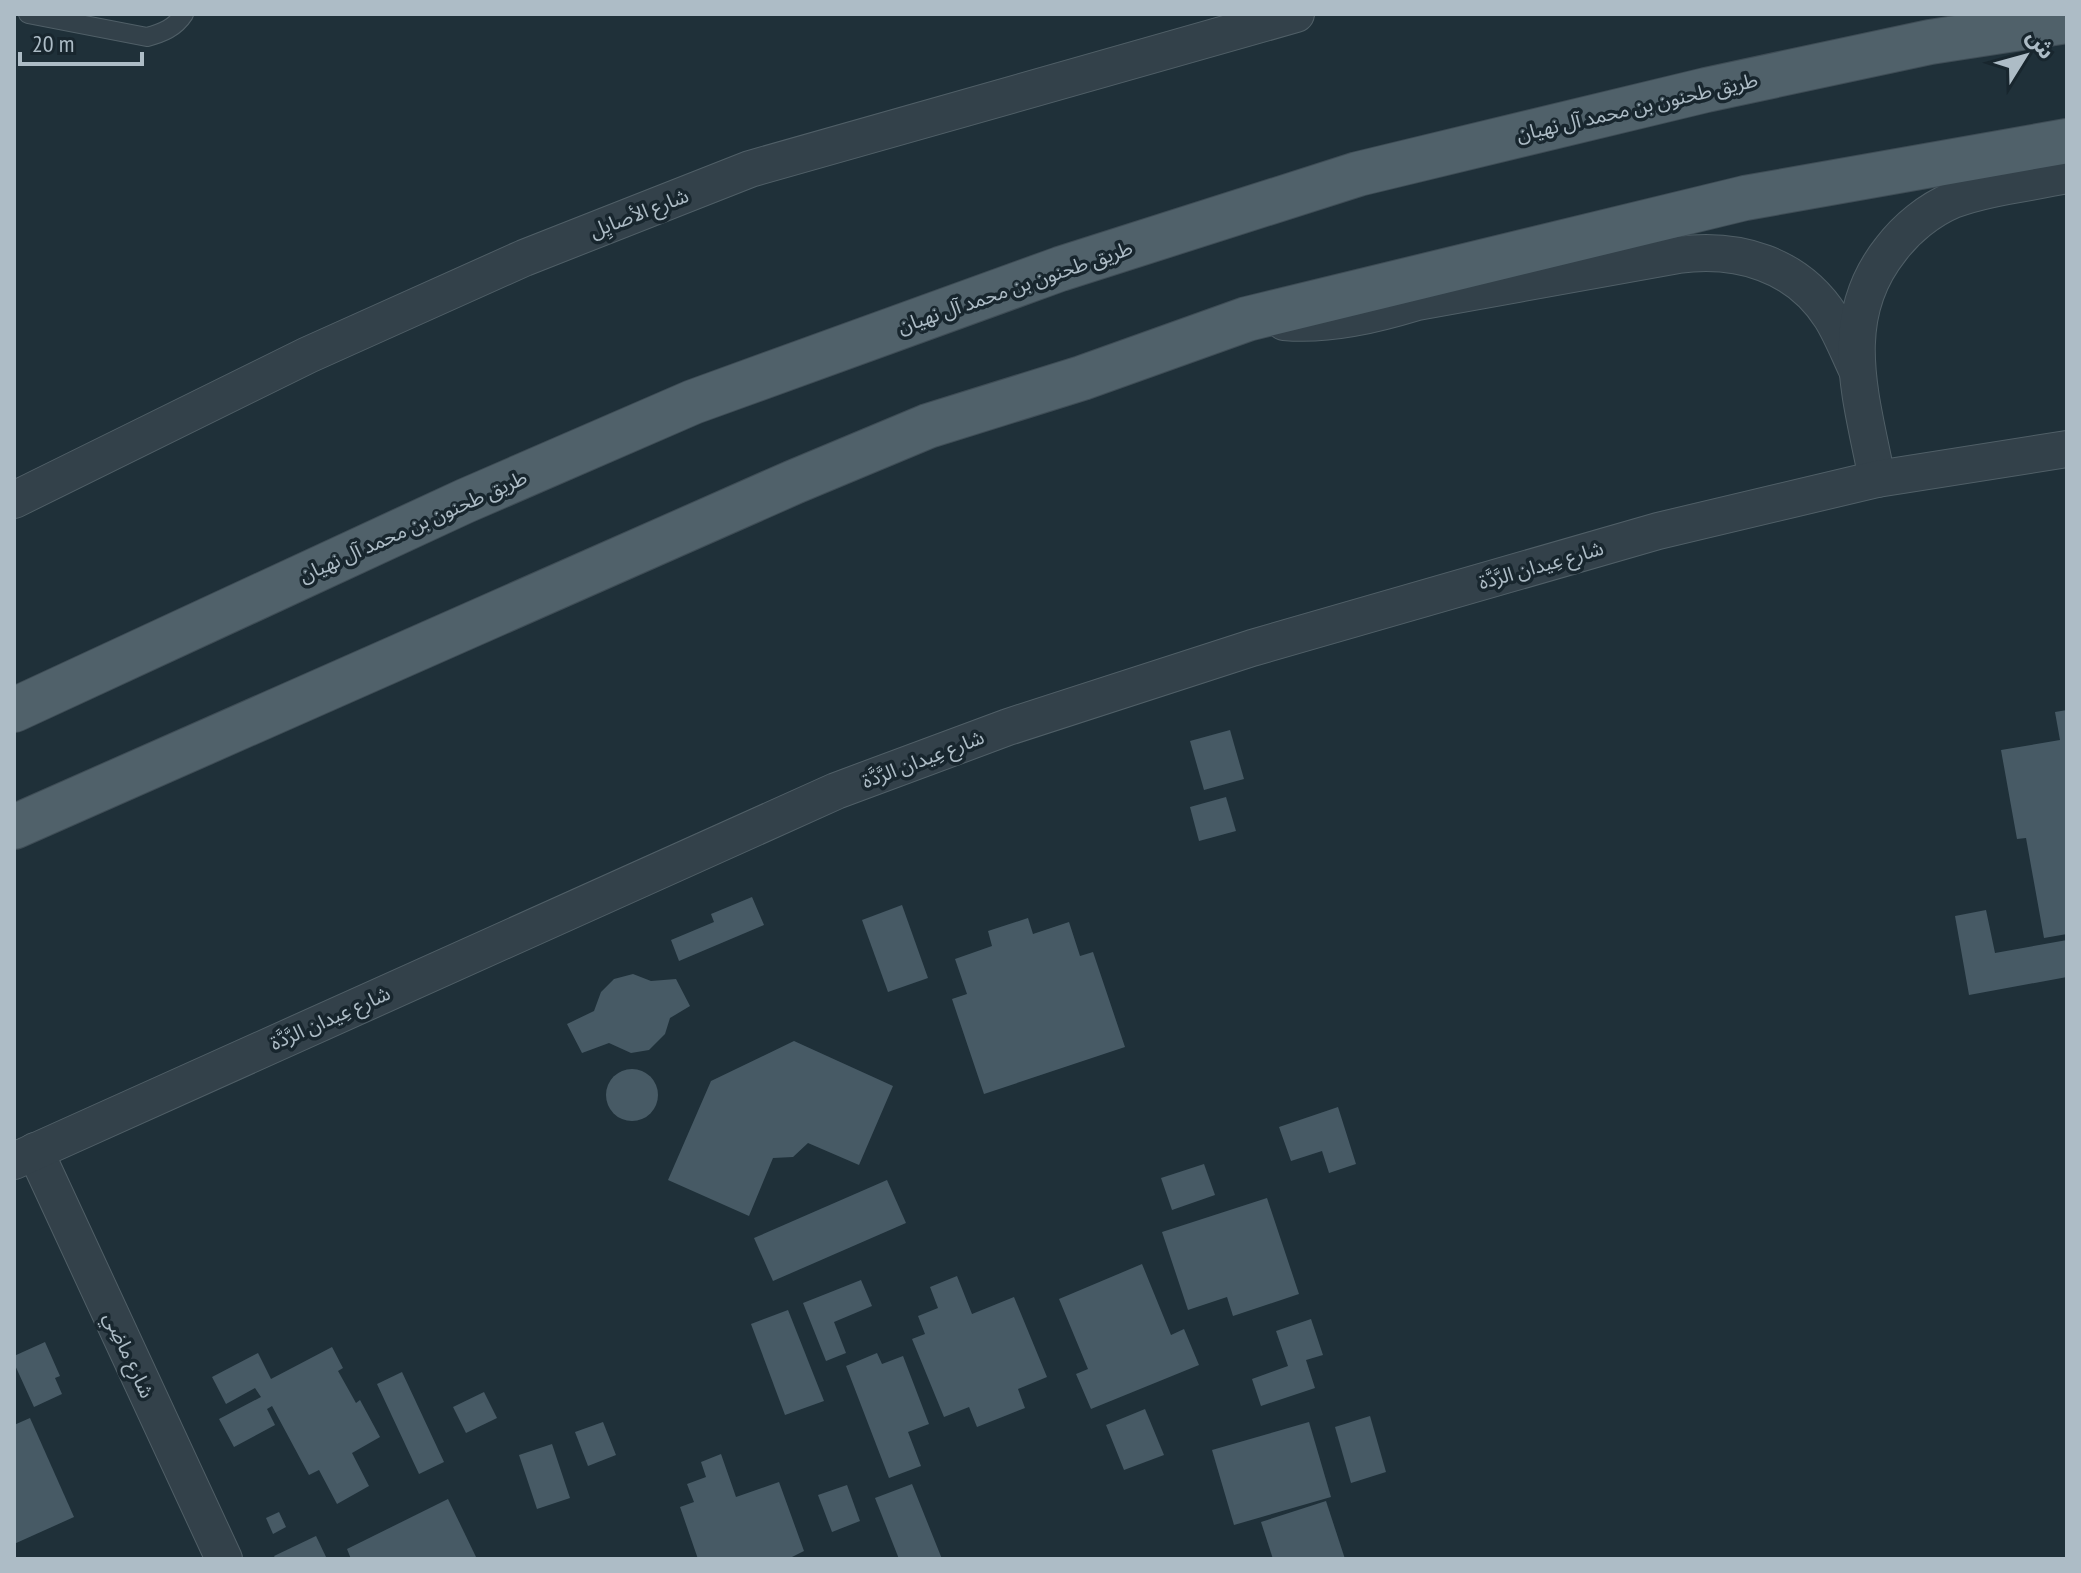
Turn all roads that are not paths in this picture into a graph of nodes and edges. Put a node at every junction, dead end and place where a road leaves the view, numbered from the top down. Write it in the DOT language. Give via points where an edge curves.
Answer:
graph roads {
  1 [pos="28,14"];
  2 [pos="184,14"];
  3 [pos="1296,14"];
  4 [pos="1965,14"];
  5 [pos="2067,21"];
  6 [pos="1930,42"];
  7 [pos="2067,141"];
  8 [pos="2067,175"];
  9 [pos="1247,319"];
  10 [pos="1856,368"];
  11 [pos="2067,449"];
  12 [pos="1877,479"];
  13 [pos="14,500"];
  14 [pos="14,710"];
  15 [pos="14,827"];
  16 [pos="24,1156"];
  17 [pos="224,1559"];
  1 -- 2 [label="lane" via="147,37 164,32"];
  3 -- 13 [label="street, شارع الأصايِل" via="750,169 510,264 308,355"];
  4 -- 6 [label="street"];
  5 -- 6 [label="main road, طريق طحنون بن محمد آل نهيان"];
  6 -- 14 [label="main road, طريق طحنون بن محمد آل نهيان" via="1358,174 1060,269 665,414"];
  7 -- 9 [label="main road" via="1745,198"];
  8 -- 10 [label="street" via="1952,200 1899,238 1867,288 1855,341"];
  9 -- 10 [label="street" via="1333,321 1678,255 1729,252 1777,268 1817,298"];
  9 -- 15 [label="main road" via="928,426"];
  10 -- 12 [label="street"];
  11 -- 12 [label="street, شارع عِيدان الرَّدَّة"];
  12 -- 16 [label="street, شارع عِيدان الرَّدَّة" via="1643,535 1252,648 1008,727 836,791"];
  16 -- 17 [label="street, شارع ماضِي"];
}
